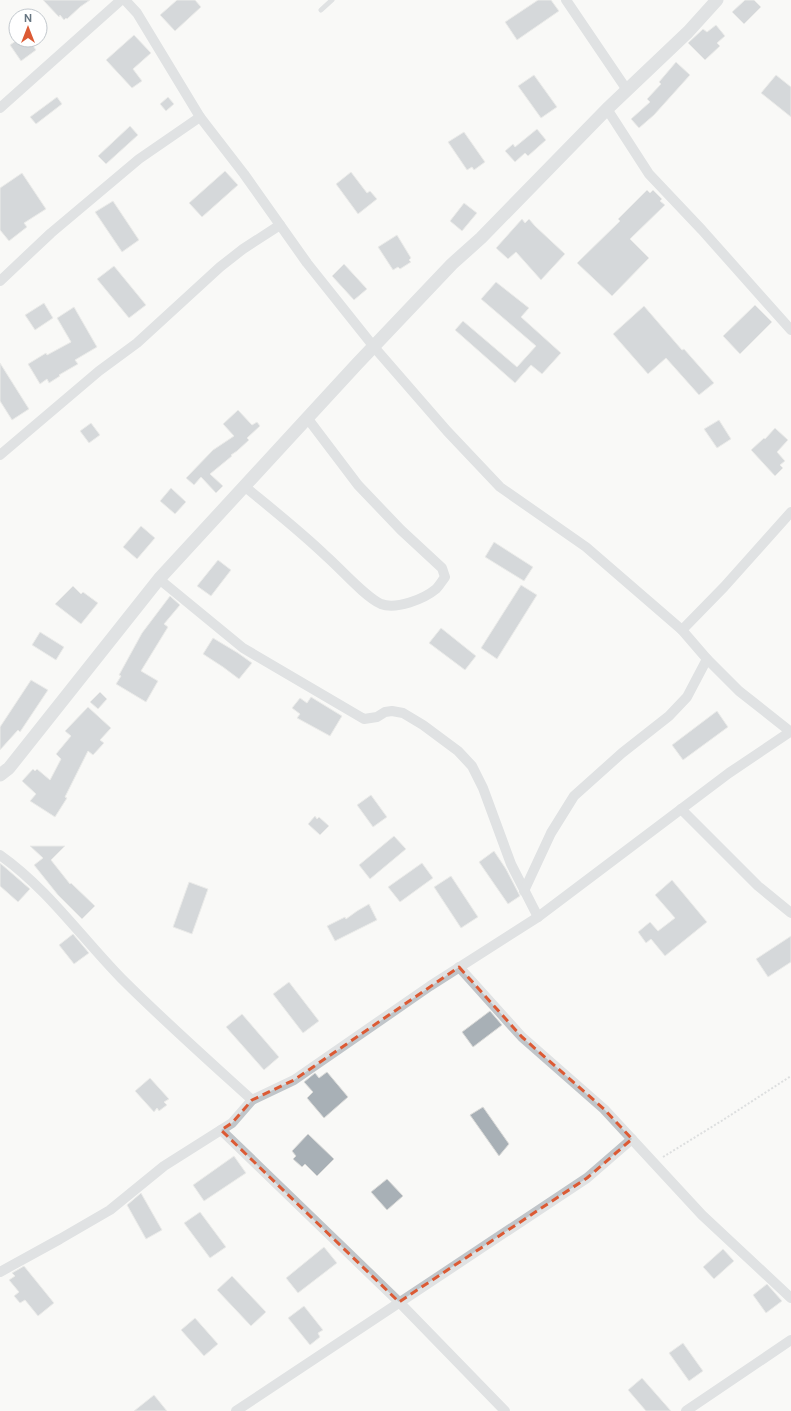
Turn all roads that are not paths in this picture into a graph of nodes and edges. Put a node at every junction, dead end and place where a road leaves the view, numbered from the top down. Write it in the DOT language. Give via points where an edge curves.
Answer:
graph roads {
  1 [pos="122,0"];
  2 [pos="125,0"];
  3 [pos="332,0"];
  4 [pos="566,0"];
  5 [pos="717,0"];
  6 [pos="321,10"];
  7 [pos="627,90"];
  8 [pos="0,108"];
  9 [pos="607,109"];
  10 [pos="200,117"];
  11 [pos="280,225"];
  12 [pos="0,281"];
  13 [pos="791,330"];
  14 [pos="374,347"];
  15 [pos="308,419"];
  16 [pos="0,455"];
  17 [pos="244,486"];
  18 [pos="791,512"];
  19 [pos="159,579"];
  20 [pos="682,630"];
  21 [pos="707,659"];
  22 [pos="791,732"];
  23 [pos="0,775"];
  24 [pos="681,809"];
  25 [pos="0,855"];
  26 [pos="524,890"];
  27 [pos="791,913"];
  28 [pos="538,917"];
  29 [pos="459,967"];
  30 [pos="252,1100"];
  31 [pos="221,1130"];
  32 [pos="632,1139"];
  33 [pos="0,1272"];
  34 [pos="791,1298"];
  35 [pos="399,1302"];
  36 [pos="791,1340"];
  37 [pos="236,1411"];
  38 [pos="505,1411"];
  39 [pos="686,1411"];
  1 -- 8 [label="street"];
  2 -- 10 [label="street" via="137,13"];
  3 -- 6 [label="lane"];
  4 -- 7 [label="street"];
  5 -- 7 [label="street" via="688,32"];
  7 -- 9 [label="street"];
  9 -- 13 [label="street" via="649,174"];
  9 -- 14 [label="street" via="481,238 452,264"];
  10 -- 11 [label="street"];
  10 -- 12 [label="street" via="139,159 50,233"];
  11 -- 14 [label="street"];
  11 -- 16 [label="street" via="220,267 137,342"];
  14 -- 15 [label="street"];
  14 -- 20 [label="street" via="500,487 586,547"];
  15 -- 17 [label="street"];
  15 -- 17 [label="street" via="358,485 442,568 445,577 436,589 403,605 382,604 370,597 325,554"];
  17 -- 19 [label="street"];
  18 -- 20 [label="street"];
  19 -- 23 [label="street" via="9,768"];
  19 -- 26 [label="street" via="243,648 364,718 377,717 392,711 403,713 458,751 472,766"];
  20 -- 21 [label="street"];
  21 -- 22 [label="street" via="739,691"];
  21 -- 26 [label="street" via="687,697 669,716 574,796 551,833"];
  22 -- 24 [label="street"];
  24 -- 27 [label="street" via="758,886"];
  24 -- 28 [label="street"];
  25 -- 30 [label="street" via="36,885 121,978"];
  26 -- 28 [label="street"];
  28 -- 29 [label="street"];
  29 -- 30 [label="street" via="294,1080"];
  29 -- 32 [label="street" via="522,1037 604,1109"];
  30 -- 31 [label="street" via="232,1124"];
  31 -- 33 [label="street" via="164,1166 110,1210"];
  31 -- 35 [label="street"];
  32 -- 34 [label="street" via="702,1215"];
  32 -- 35 [label="street" via="587,1178"];
  35 -- 37 [label="street"];
  35 -- 38 [label="street"];
  36 -- 39 [label="street"];
}
